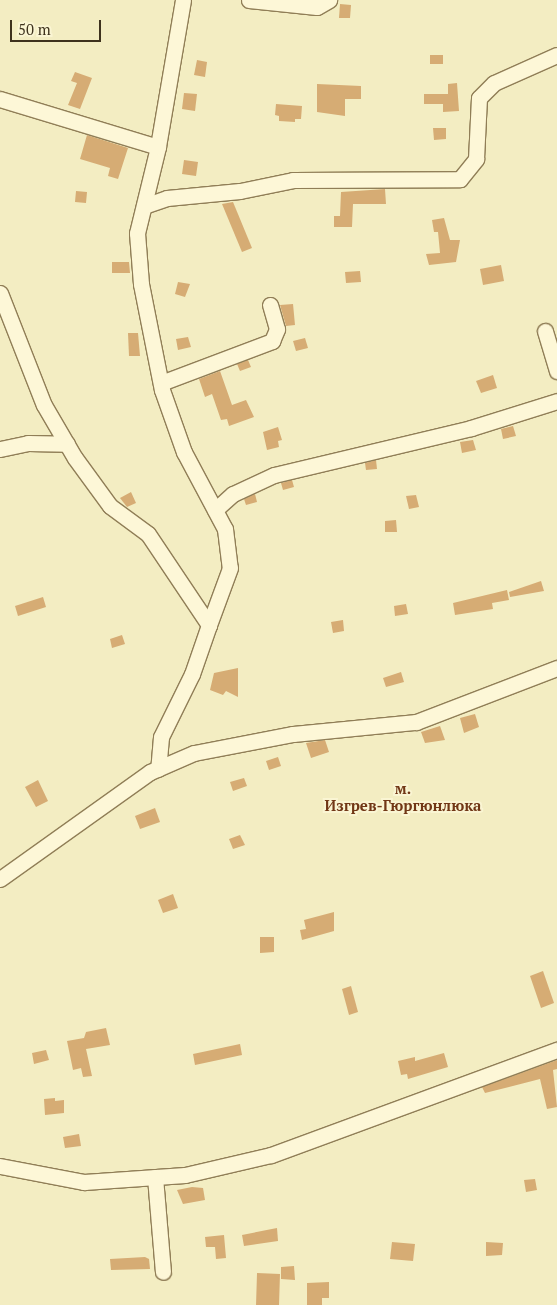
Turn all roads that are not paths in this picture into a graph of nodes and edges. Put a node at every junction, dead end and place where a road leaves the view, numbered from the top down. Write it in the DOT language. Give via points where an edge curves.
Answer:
graph roads {
  1 [pos="182,0"];
  2 [pos="249,0"];
  3 [pos="329,0"];
  4 [pos="557,55"];
  5 [pos="0,99"];
  6 [pos="158,147"];
  7 [pos="144,206"];
  8 [pos="0,293"];
  9 [pos="270,305"];
  10 [pos="545,331"];
  11 [pos="557,371"];
  12 [pos="161,383"];
  13 [pos="557,402"];
  14 [pos="67,444"];
  15 [pos="0,449"];
  16 [pos="215,510"];
  17 [pos="208,625"];
  18 [pos="557,668"];
  19 [pos="158,769"];
  20 [pos="0,879"];
  21 [pos="557,1050"];
  22 [pos="0,1166"];
  23 [pos="155,1177"];
  24 [pos="163,1272"];
  1 -- 6 [label="street"];
  2 -- 3 [label="street" via="317,8"];
  4 -- 7 [label="street" via="494,83 479,98 476,159 460,179 292,180 240,191 167,198"];
  5 -- 6 [label="street"];
  6 -- 7 [label="street"];
  7 -- 12 [label="street" via="137,233 141,284"];
  8 -- 14 [label="street" via="44,405"];
  9 -- 12 [label="street" via="277,329 272,341"];
  10 -- 11 [label="street"];
  12 -- 16 [label="street" via="184,452"];
  13 -- 16 [label="street" via="471,428 274,475 233,494"];
  14 -- 15 [label="street" via="28,443"];
  14 -- 17 [label="street" via="110,506 148,534"];
  16 -- 17 [label="street" via="225,529 230,568"];
  17 -- 19 [label="street" via="192,674 161,737"];
  18 -- 19 [label="street" via="416,722 293,734 194,753"];
  19 -- 20 [label="street"];
  21 -- 23 [label="street" via="271,1156 185,1175"];
  22 -- 23 [label="street" via="84,1182"];
  23 -- 24 [label="street"];
}
